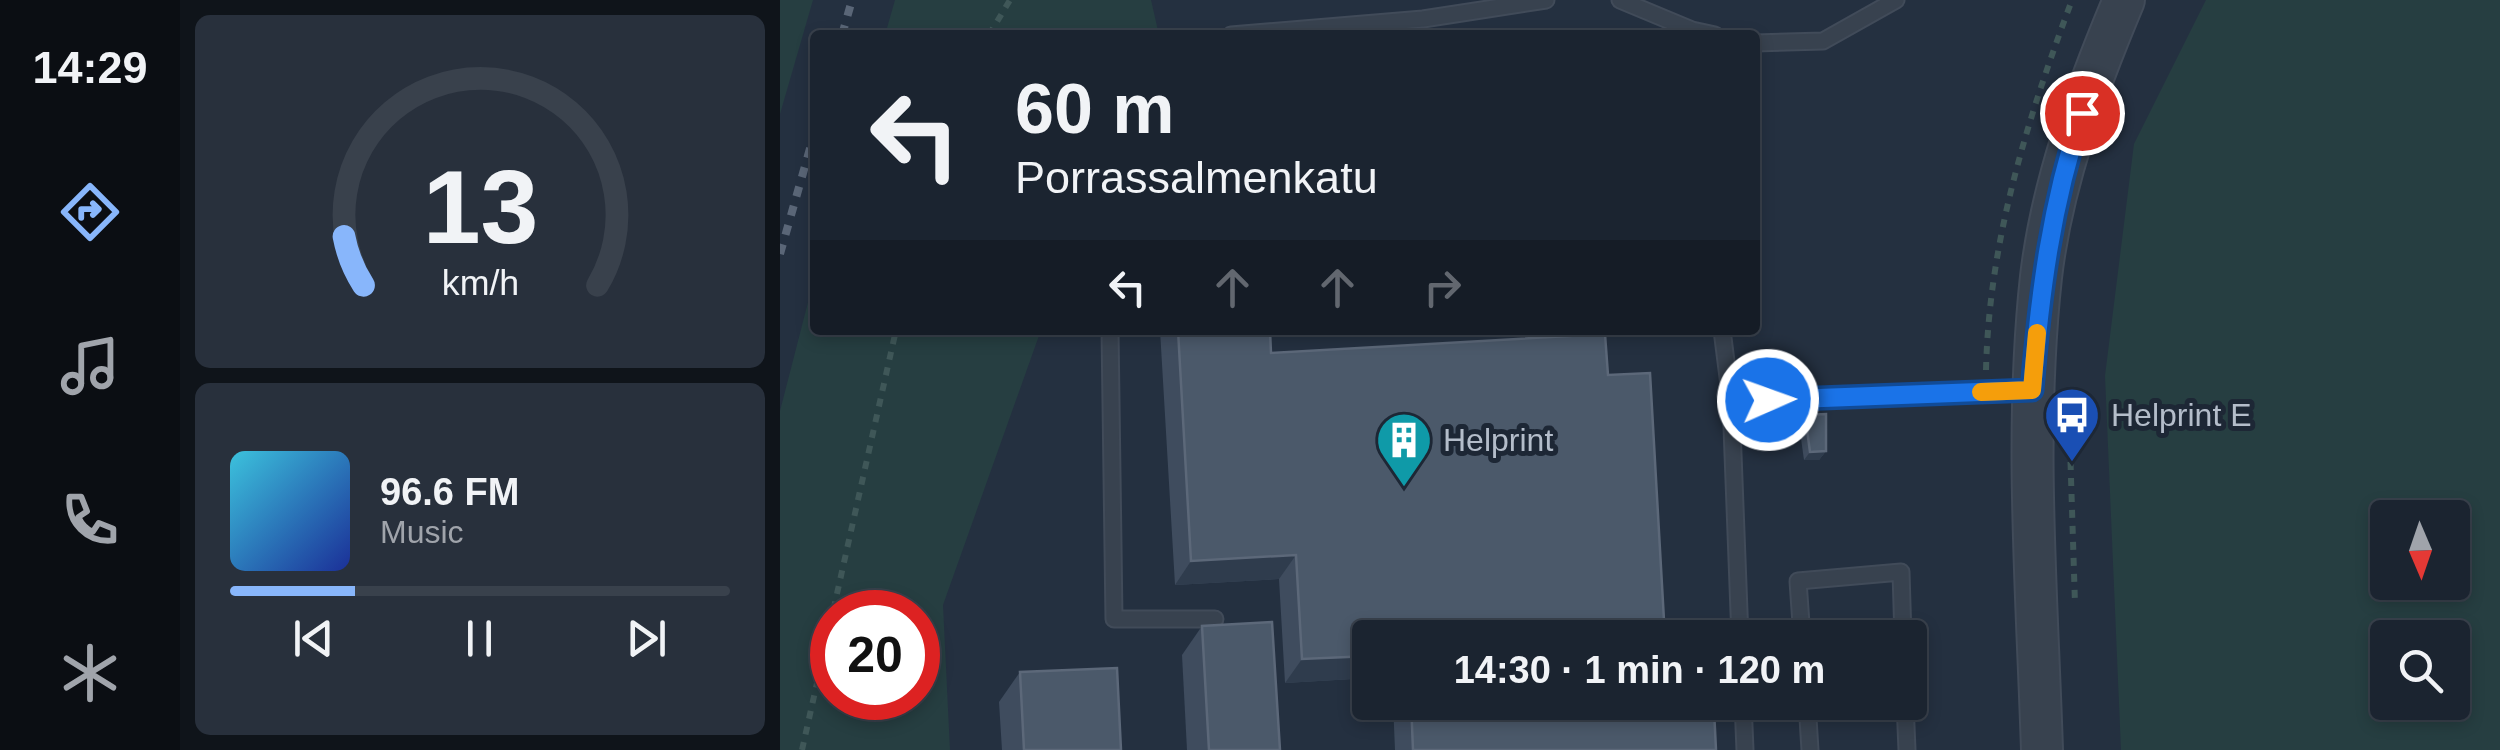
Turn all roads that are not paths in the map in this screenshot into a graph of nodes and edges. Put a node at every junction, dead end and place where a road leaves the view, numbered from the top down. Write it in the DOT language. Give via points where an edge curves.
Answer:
graph roads {
  1 [pos="1546,0"];
  2 [pos="1620,0"];
  3 [pos="1896,0"];
  4 [pos="2124,0"];
  5 [pos="1290,30"];
  6 [pos="1692,30"];
  7 [pos="1760,43"];
  8 [pos="1110,335"];
  9 [pos="1723,335"];
  10 [pos="2032,390"];
  11 [pos="1731,401"];
  12 [pos="1214,619"];
  13 [pos="1739,620"];
  14 [pos="1801,620"];
  15 [pos="1902,620"];
  16 [pos="1744,720"];
  17 [pos="1808,720"];
  18 [pos="1906,720"];
  19 [pos="1745,750"];
  20 [pos="1810,750"];
  21 [pos="1907,750"];
  22 [pos="2042,750"];
  1 -- 5 [label="lane"];
  2 -- 6 [label="lane"];
  3 -- 7 [label="lane" via="1823,41"];
  4 -- 10 [label="street" via="2059,180"];
  8 -- 12 [label="lane" via="1114,619"];
  9 -- 11 [label="lane"];
  10 -- 11 [label="lane"];
  10 -- 22 [label="street"];
  11 -- 13 [label="lane"];
  14 -- 15 [label="lane" via="1798,581 1901,572"];
  16 -- 19 [label="lane"];
  17 -- 20 [label="lane"];
  18 -- 21 [label="lane"];
}
